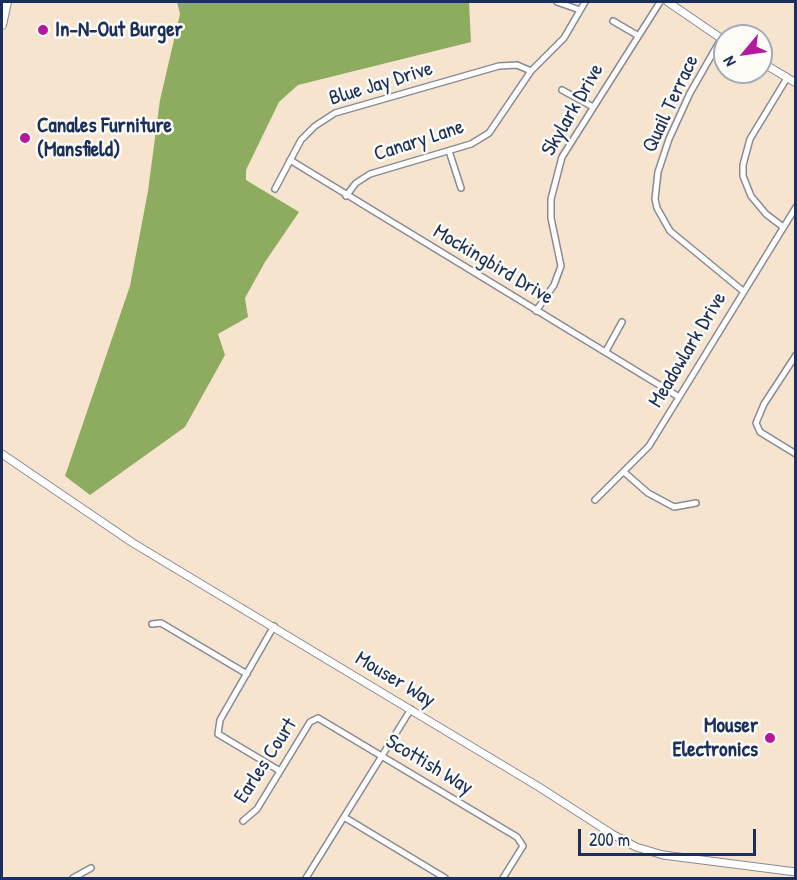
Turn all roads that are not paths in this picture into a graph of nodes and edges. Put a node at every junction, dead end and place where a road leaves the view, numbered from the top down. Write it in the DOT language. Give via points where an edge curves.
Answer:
graph roads {
  1 [pos="7,2"];
  2 [pos="557,2"];
  3 [pos="585,2"];
  4 [pos="660,2"];
  5 [pos="668,2"];
  6 [pos="580,10"];
  7 [pos="613,21"];
  8 [pos="2,25"];
  9 [pos="713,33"];
  10 [pos="637,35"];
  11 [pos="713,56"];
  12 [pos="773,69"];
  13 [pos="531,71"];
  14 [pos="787,78"];
  15 [pos="795,83"];
  16 [pos="562,90"];
  17 [pos="593,107"];
  18 [pos="449,151"];
  19 [pos="290,160"];
  20 [pos="461,188"];
  21 [pos="275,189"];
  22 [pos="346,196"];
  23 [pos="795,207"];
  24 [pos="783,227"];
  25 [pos="743,291"];
  26 [pos="536,311"];
  27 [pos="622,322"];
  28 [pos="606,351"];
  29 [pos="795,355"];
  30 [pos="679,397"];
  31 [pos="2,454"];
  32 [pos="795,454"];
  33 [pos="624,472"];
  34 [pos="595,500"];
  35 [pos="696,503"];
  36 [pos="152,624"];
  37 [pos="274,626"];
  38 [pos="247,674"];
  39 [pos="411,709"];
  40 [pos="315,718"];
  41 [pos="382,756"];
  42 [pos="280,771"];
  43 [pos="344,817"];
  44 [pos="243,820"];
  45 [pos="91,868"];
  46 [pos="795,872"];
  47 [pos="73,879"];
  48 [pos="306,879"];
  49 [pos="445,879"];
  50 [pos="503,879"];
  1 -- 8 [label="main road"];
  2 -- 6 [label="street"];
  3 -- 6 [label="street, Canary Lane"];
  4 -- 10 [label="street, Skylark Drive"];
  5 -- 9 [label="street"];
  6 -- 13 [label="street, Canary Lane" via="564,38"];
  7 -- 10 [label="street"];
  10 -- 17 [label="street, Skylark Drive"];
  11 -- 25 [label="street, Quail Terrace" via="690,93 669,139 658,172 655,199 670,231"];
  12 -- 14 [label="street"];
  13 -- 18 [label="street, Canary Lane" via="489,133"];
  13 -- 19 [label="street, Blue Jay Drive" via="517,65 499,66 336,113 301,140"];
  14 -- 15 [label="street"];
  14 -- 24 [label="street" via="750,139 742,165 751,196"];
  16 -- 17 [label="street"];
  17 -- 26 [label="street, Skylark Drive" via="555,177 551,218 561,266 554,285"];
  18 -- 20 [label="street"];
  18 -- 22 [label="street, Canary Lane" via="370,174"];
  19 -- 21 [label="street, Blue Jay Drive"];
  19 -- 22 [label="street, Mockingbird Drive"];
  22 -- 26 [label="street, Mockingbird Drive"];
  23 -- 24 [label="street, Meadowlark Drive"];
  24 -- 25 [label="street, Meadowlark Drive"];
  25 -- 30 [label="street, Meadowlark Drive"];
  26 -- 28 [label="street, Mockingbird Drive"];
  27 -- 28 [label="street"];
  28 -- 30 [label="street, Mockingbird Drive"];
  29 -- 32 [label="street" via="756,423 756,428"];
  30 -- 33 [label="street, Meadowlark Drive" via="649,446"];
  31 -- 37 [label="street, Mouser Way" via="133,543"];
  33 -- 34 [label="street, Meadowlark Drive"];
  33 -- 35 [label="street" via="648,493 674,507"];
  36 -- 38 [label="street" via="161,623"];
  37 -- 38 [label="street"];
  37 -- 39 [label="street, Mouser Way"];
  38 -- 42 [label="street" via="220,720 218,734"];
  39 -- 41 [label="street"];
  39 -- 46 [label="street, Mouser Way" via="636,847 663,855"];
  40 -- 41 [label="street, Scottish Way"];
  40 -- 42 [label="street, Earles Court"];
  41 -- 43 [label="street"];
  41 -- 50 [label="street, Scottish Way" via="517,837 523,846"];
  42 -- 44 [label="street, Earles Court" via="254,813"];
  43 -- 48 [label="street"];
  43 -- 49 [label="street"];
  45 -- 47 [label="street"];
}
